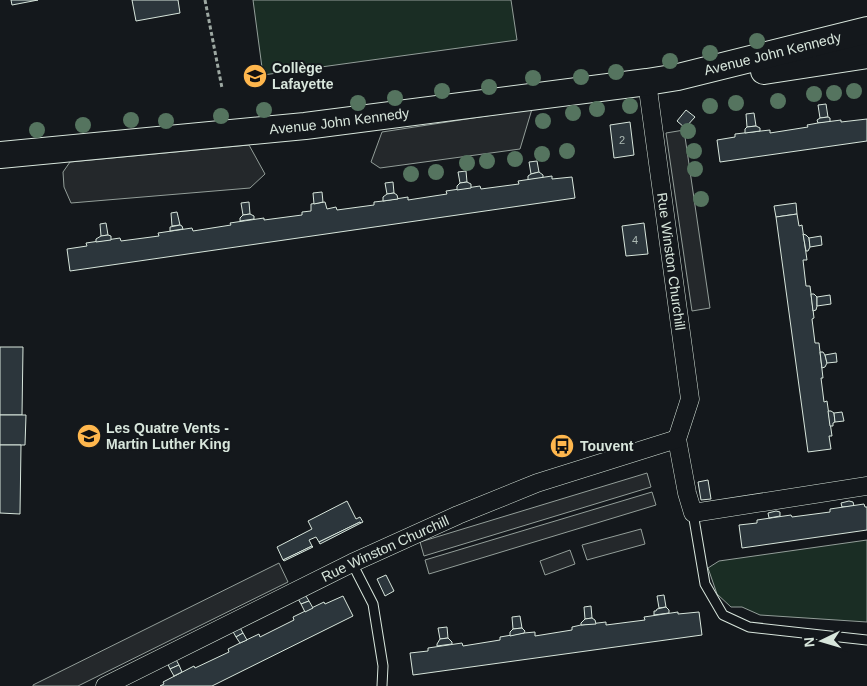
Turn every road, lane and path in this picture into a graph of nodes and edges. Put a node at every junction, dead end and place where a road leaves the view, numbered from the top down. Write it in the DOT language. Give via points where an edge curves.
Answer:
graph roads {
  1 [pos="204,0"];
  2 [pos="867,30"];
  3 [pos="867,55"];
  4 [pos="678,77"];
  5 [pos="647,82"];
  6 [pos="222,88"];
  7 [pos="0,155"];
  8 [pos="677,439"];
  9 [pos="867,486"];
  10 [pos="692,513"];
  11 [pos="352,563"];
  12 [pos="867,640"];
  13 [pos="105,686"];
  14 [pos="382,686"];
  1 -- 6 [label="path"];
  2 -- 4 [label="main road, Avenue John Kennedy"];
  3 -- 4 [label="main road, Avenue John Kennedy" via="767,71"];
  4 -- 5 [label="main road, Avenue John Kennedy"];
  5 -- 7 [label="main road, Avenue John Kennedy" via="305,126"];
  5 -- 8 [label="street, Rue Winston Churchill" via="690,399"];
  8 -- 10 [label="street, Rue Winston Churchill"];
  8 -- 11 [label="street, Rue Winston Churchill" via="537,483"];
  9 -- 10 [label="street"];
  10 -- 12 [label="lane" via="704,584 723,615 749,627"];
  11 -- 13 [label="street, Rue Winston Churchill"];
  11 -- 14 [label="lane" via="373,604"];
}
